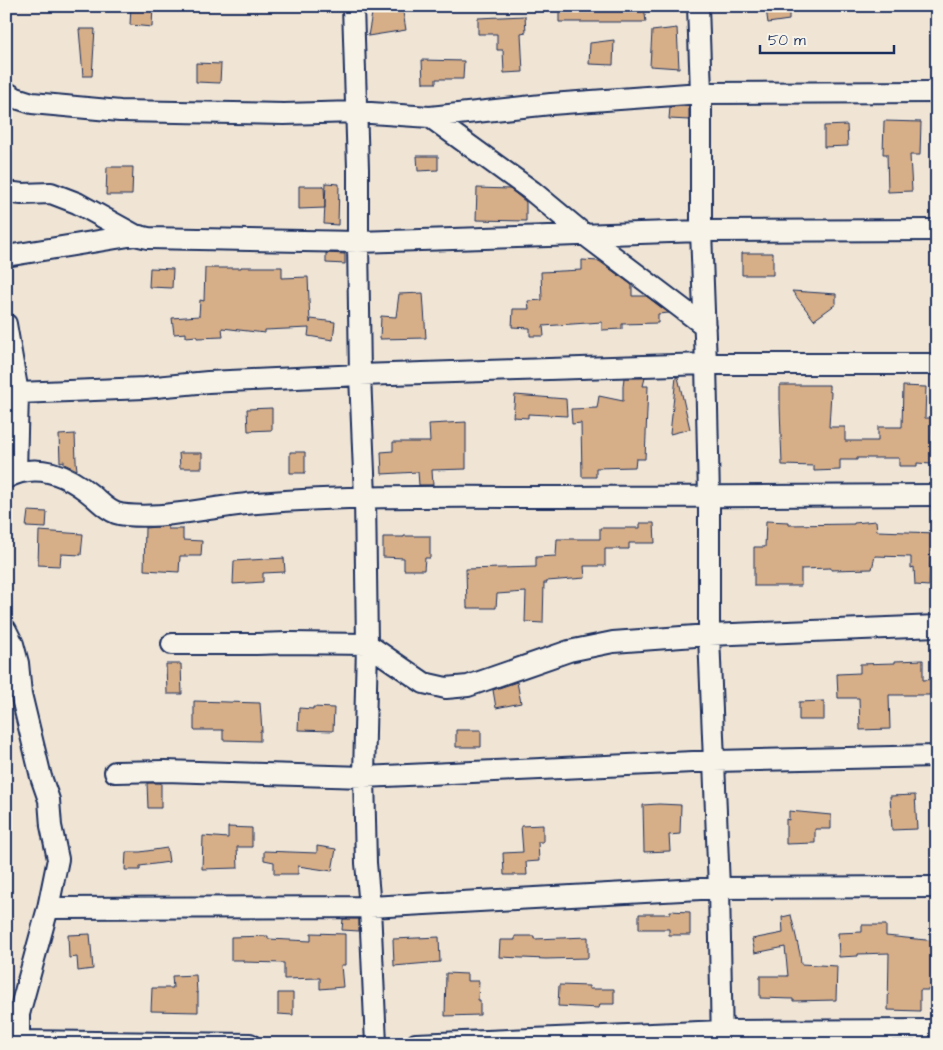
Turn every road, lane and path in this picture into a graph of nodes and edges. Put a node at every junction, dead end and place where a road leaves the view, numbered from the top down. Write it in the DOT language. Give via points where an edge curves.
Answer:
graph roads {
  1 [pos="353,6"];
  2 [pos="698,6"];
  3 [pos="6,92"];
  4 [pos="937,92"];
  5 [pos="701,93"];
  6 [pos="356,112"];
  7 [pos="430,116"];
  8 [pos="6,192"];
  9 [pos="937,230"];
  10 [pos="701,231"];
  11 [pos="134,235"];
  12 [pos="585,235"];
  13 [pos="358,242"];
  14 [pos="6,256"];
  15 [pos="6,324"];
  16 [pos="705,326"];
  17 [pos="706,364"];
  18 [pos="937,364"];
  19 [pos="360,375"];
  20 [pos="12,392"];
  21 [pos="11,475"];
  22 [pos="937,495"];
  23 [pos="365,497"];
  24 [pos="709,498"];
  25 [pos="937,626"];
  26 [pos="6,630"];
  27 [pos="709,635"];
  28 [pos="172,644"];
  29 [pos="367,644"];
  30 [pos="937,756"];
  31 [pos="715,761"];
  32 [pos="115,772"];
  33 [pos="364,777"];
  34 [pos="937,887"];
  35 [pos="719,888"];
  36 [pos="370,907"];
  37 [pos="48,908"];
  38 [pos="937,1030"];
  39 [pos="723,1037"];
  40 [pos="19,1042"];
  41 [pos="250,1044"];
  42 [pos="376,1044"];
  43 [pos="416,1044"];
  1 -- 6 [label="street"];
  2 -- 5 [label="street"];
  3 -- 6 [label="street" via="32,103 120,111"];
  4 -- 5 [label="street"];
  5 -- 7 [label="street"];
  5 -- 10 [label="street"];
  6 -- 7 [label="street"];
  6 -- 13 [label="street"];
  7 -- 12 [label="street" via="532,190"];
  8 -- 11 [label="street" via="51,194 77,203"];
  9 -- 10 [label="street"];
  10 -- 12 [label="street"];
  10 -- 16 [label="street"];
  11 -- 13 [label="street" via="148,238"];
  11 -- 14 [label="street"];
  12 -- 13 [label="street"];
  12 -- 16 [label="street"];
  13 -- 19 [label="street"];
  15 -- 20 [label="street"];
  16 -- 17 [label="street"];
  17 -- 18 [label="street"];
  17 -- 19 [label="street"];
  17 -- 24 [label="street"];
  19 -- 20 [label="street"];
  19 -- 23 [label="street"];
  20 -- 21 [label="street"];
  21 -- 23 [label="street" via="50,471 67,477 117,514 133,515"];
  22 -- 24 [label="street"];
  23 -- 24 [label="street"];
  23 -- 29 [label="street"];
  24 -- 27 [label="street"];
  25 -- 27 [label="street"];
  26 -- 37 [label="street" via="18,663 21,694 49,800 58,859"];
  27 -- 29 [label="street" via="612,642 561,654 468,686 446,688 424,683"];
  27 -- 31 [label="street"];
  28 -- 29 [label="street"];
  29 -- 33 [label="street"];
  30 -- 31 [label="street"];
  31 -- 33 [label="street"];
  31 -- 35 [label="street"];
  32 -- 33 [label="street"];
  33 -- 36 [label="street"];
  34 -- 35 [label="street"];
  35 -- 36 [label="street"];
  35 -- 39 [label="street"];
  36 -- 37 [label="street"];
  36 -- 42 [label="street"];
  37 -- 40 [label="street" via="19,1014"];
  38 -- 39 [label="street"];
  39 -- 43 [label="street"];
  40 -- 41 [label="street"];
}
